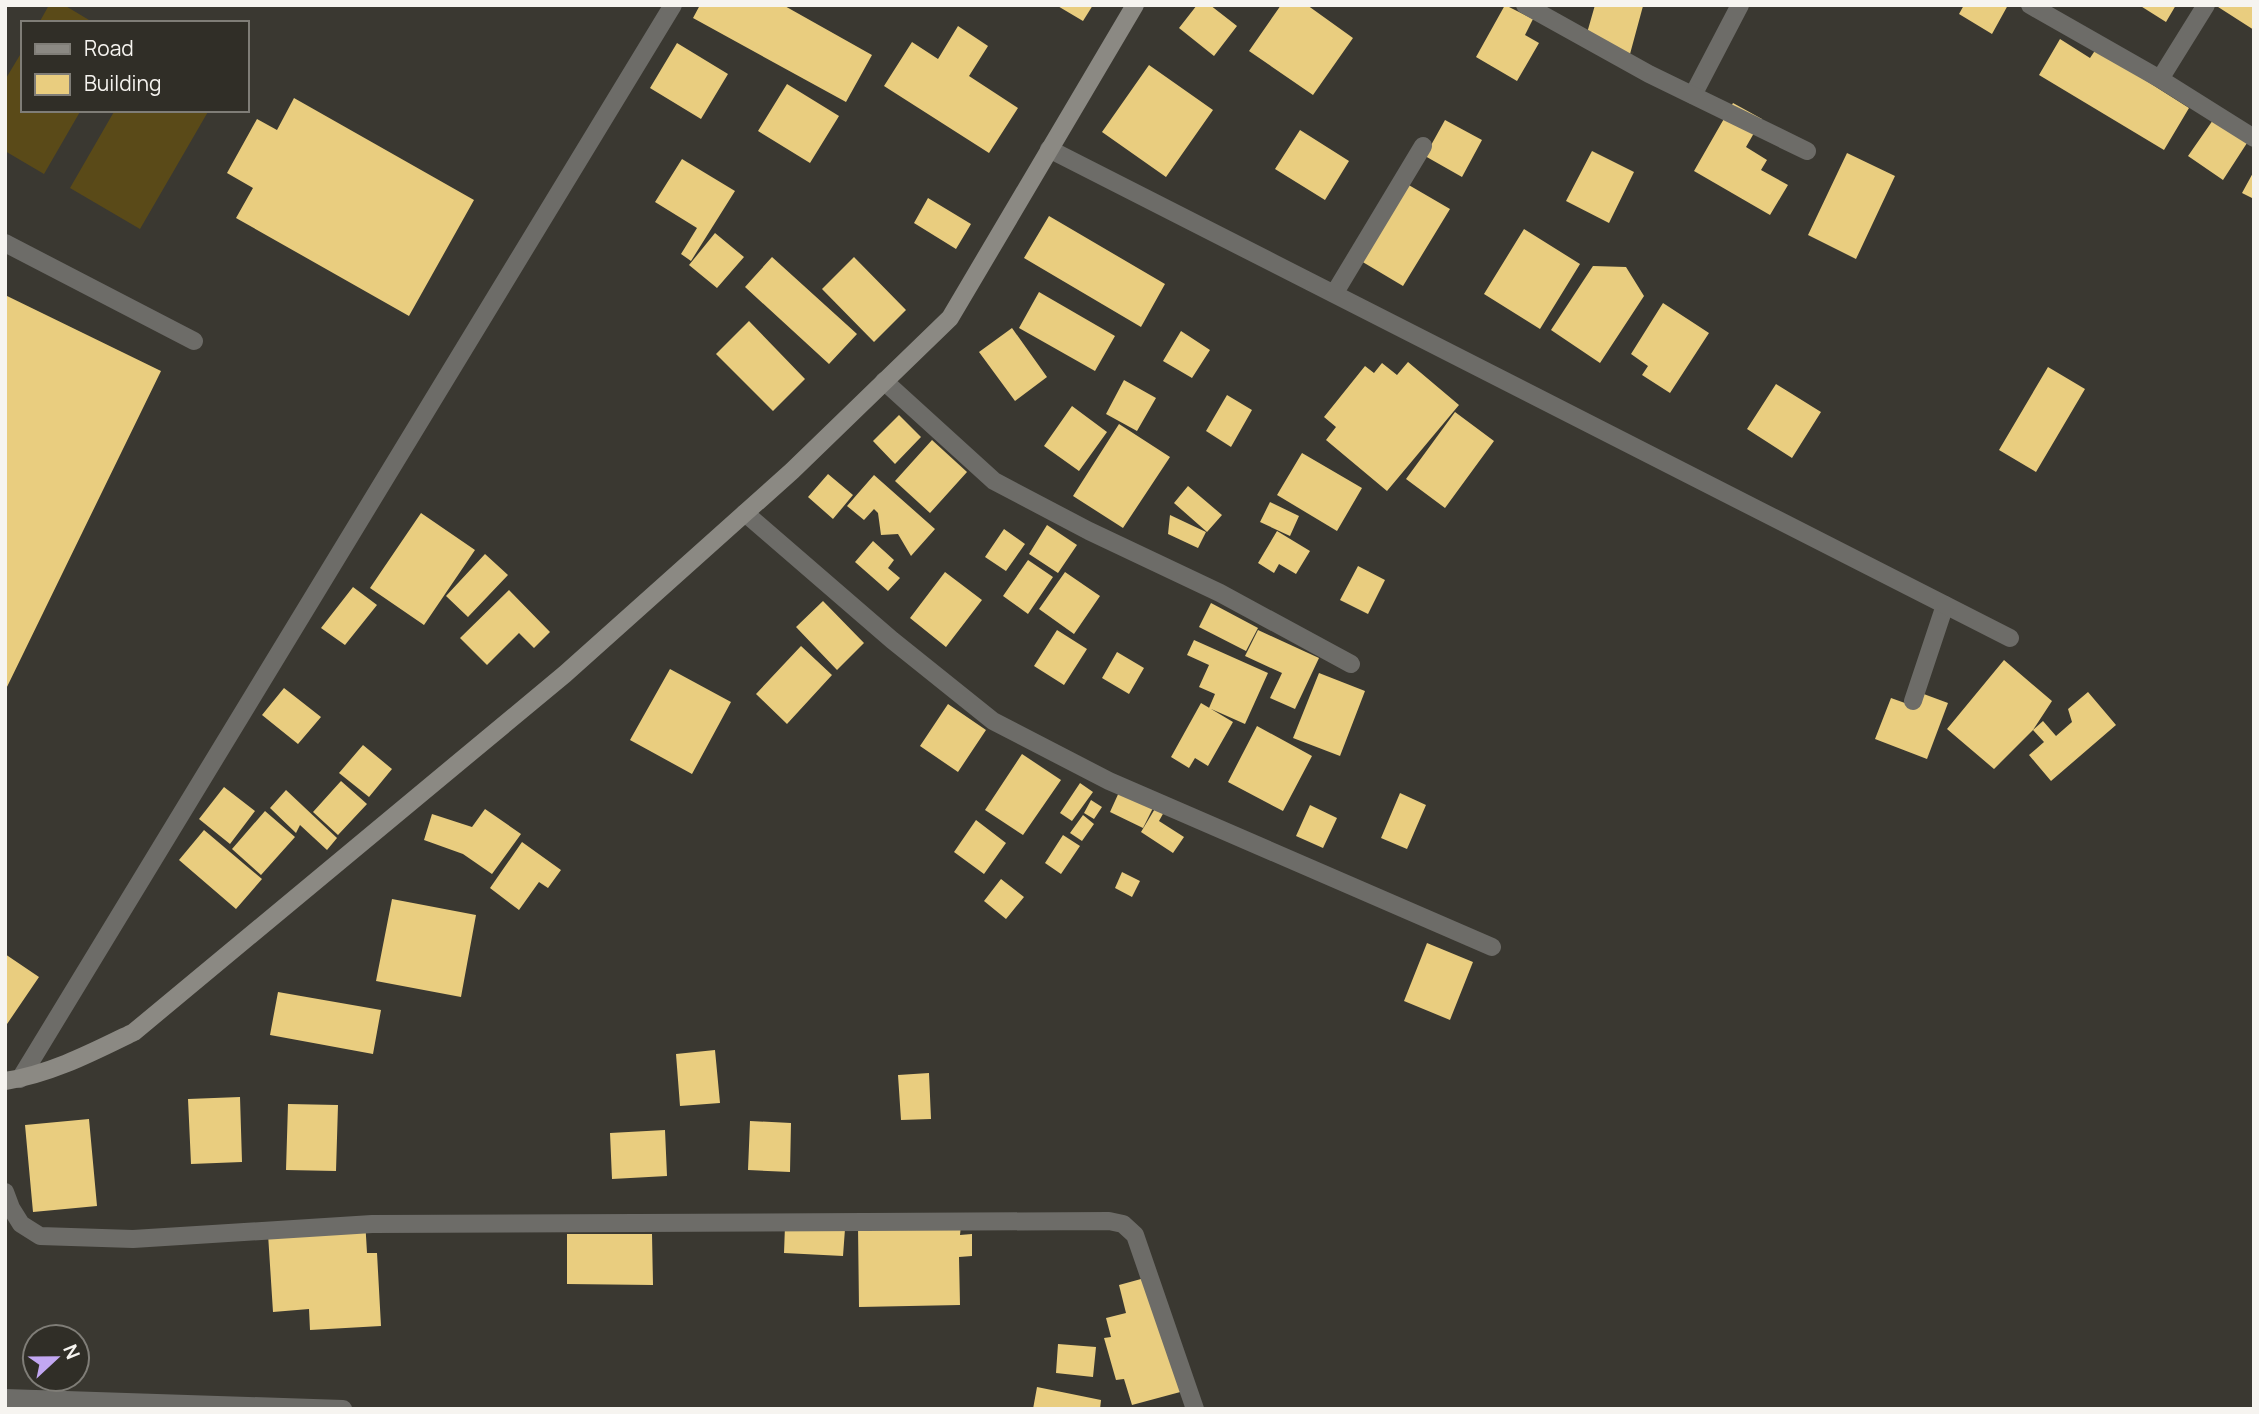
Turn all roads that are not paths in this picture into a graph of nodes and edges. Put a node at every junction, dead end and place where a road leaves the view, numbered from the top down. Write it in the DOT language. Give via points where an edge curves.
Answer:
graph roads {
  1 [pos="673,5"];
  2 [pos="1135,5"];
  3 [pos="1525,5"];
  4 [pos="1740,5"];
  5 [pos="2030,5"];
  6 [pos="2206,5"];
  7 [pos="2160,79"];
  8 [pos="1693,95"];
  9 [pos="2254,138"];
  10 [pos="1423,146"];
  11 [pos="1049,149"];
  12 [pos="1807,151"];
  13 [pos="5,243"];
  14 [pos="1334,294"];
  15 [pos="194,341"];
  16 [pos="884,382"];
  17 [pos="745,513"];
  18 [pos="1945,605"];
  19 [pos="2010,638"];
  20 [pos="1351,664"];
  21 [pos="1913,701"];
  22 [pos="1492,947"];
  23 [pos="13,1080"];
  24 [pos="5,1192"];
  25 [pos="5,1398"];
  26 [pos="343,1409"];
  27 [pos="1195,1409"];
  1 -- 23 [label="street"];
  2 -- 11 [label="street"];
  3 -- 8 [label="street"];
  4 -- 8 [label="street"];
  5 -- 7 [label="street"];
  6 -- 7 [label="street"];
  7 -- 9 [label="street"];
  8 -- 12 [label="street"];
  10 -- 14 [label="street"];
  11 -- 14 [label="street"];
  11 -- 16 [label="street" via="950,318"];
  13 -- 15 [label="street"];
  14 -- 18 [label="street"];
  16 -- 17 [label="street"];
  16 -- 20 [label="street" via="994,481"];
  17 -- 22 [label="street" via="993,721 1109,781"];
  17 -- 23 [label="street" via="565,674 134,1032 76,1061"];
  18 -- 19 [label="street"];
  18 -- 21 [label="street"];
  24 -- 27 [label="street" via="22,1224 40,1236 133,1239 372,1224 1109,1221 1123,1224 1135,1235"];
  25 -- 26 [label="street"];
}
